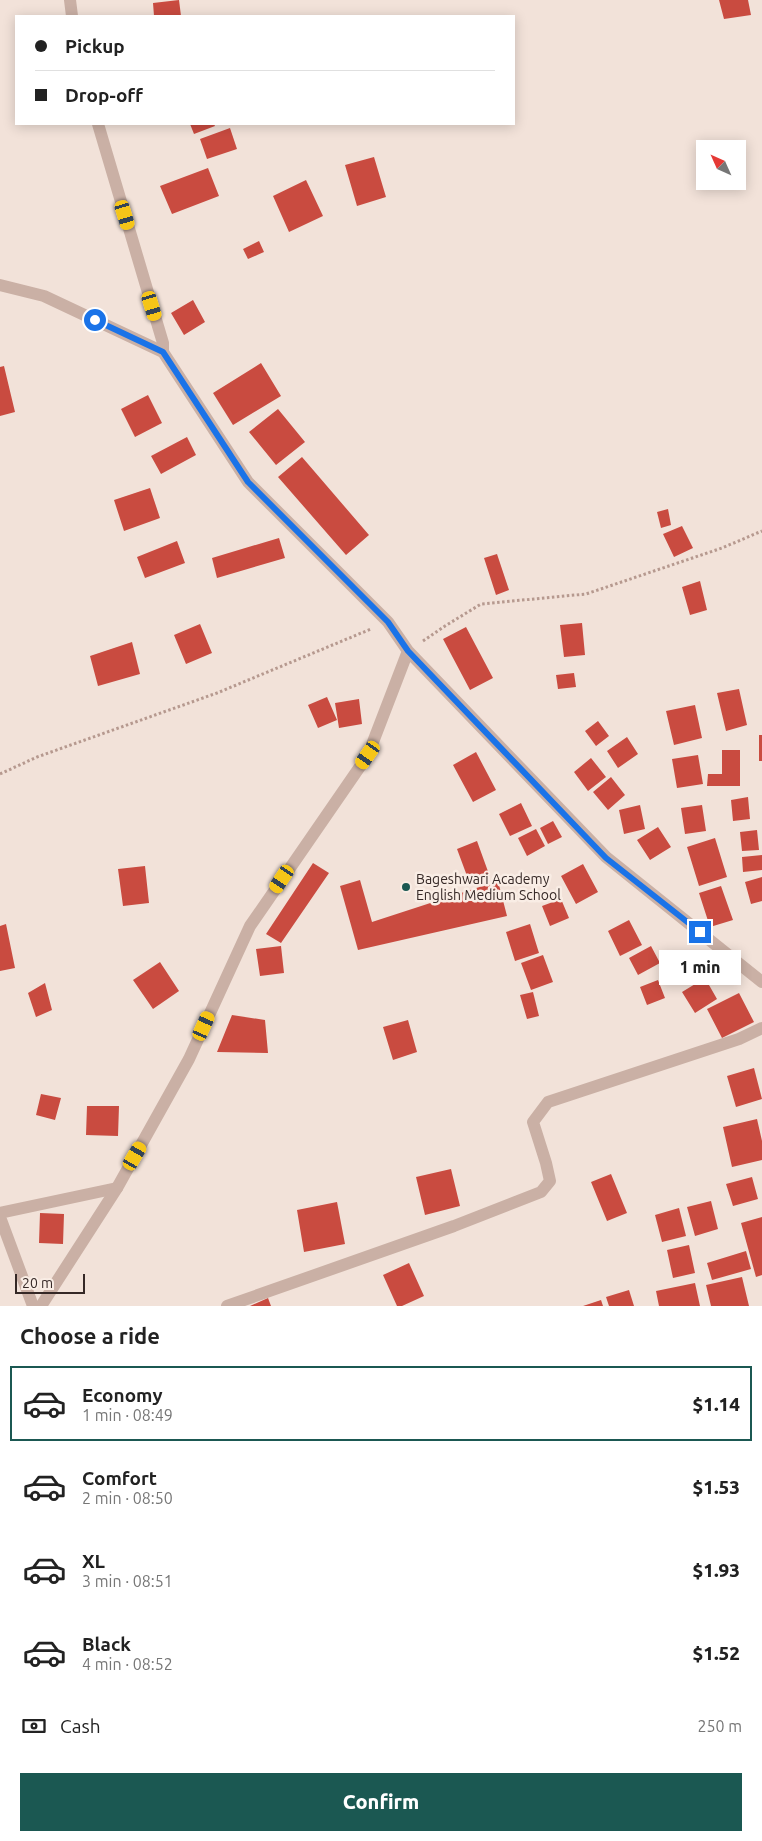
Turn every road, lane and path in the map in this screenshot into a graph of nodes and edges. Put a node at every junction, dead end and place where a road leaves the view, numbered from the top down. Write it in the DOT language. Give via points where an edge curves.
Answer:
graph roads {
  1 [pos="70,0"];
  2 [pos="72,15"];
  3 [pos="98,125"];
  4 [pos="0,285"];
  5 [pos="163,352"];
  6 [pos="762,531"];
  7 [pos="388,622"];
  8 [pos="408,651"];
  9 [pos="0,774"];
  10 [pos="762,982"];
  11 [pos="762,1028"];
  12 [pos="116,1188"];
  13 [pos="0,1215"];
  14 [pos="32,1306"];
  15 [pos="41,1306"];
  16 [pos="227,1306"];
  1 -- 2 [label="street"];
  3 -- 5 [label="street" via="164,343"];
  4 -- 5 [label="street" via="44,296"];
  5 -- 7 [label="street" via="248,482"];
  6 -- 8 [label="path" via="722,548 586,594 482,604"];
  7 -- 8 [label="street"];
  7 -- 9 [label="path" via="217,693 37,757"];
  8 -- 10 [label="street" via="606,858"];
  8 -- 12 [label="street" via="368,755 250,926 189,1060"];
  11 -- 16 [label="street" via="739,1039 548,1102 533,1122 550,1181 541,1192"];
  12 -- 13 [label="street"];
  12 -- 15 [label="street"];
  13 -- 14 [label="street"];
}
